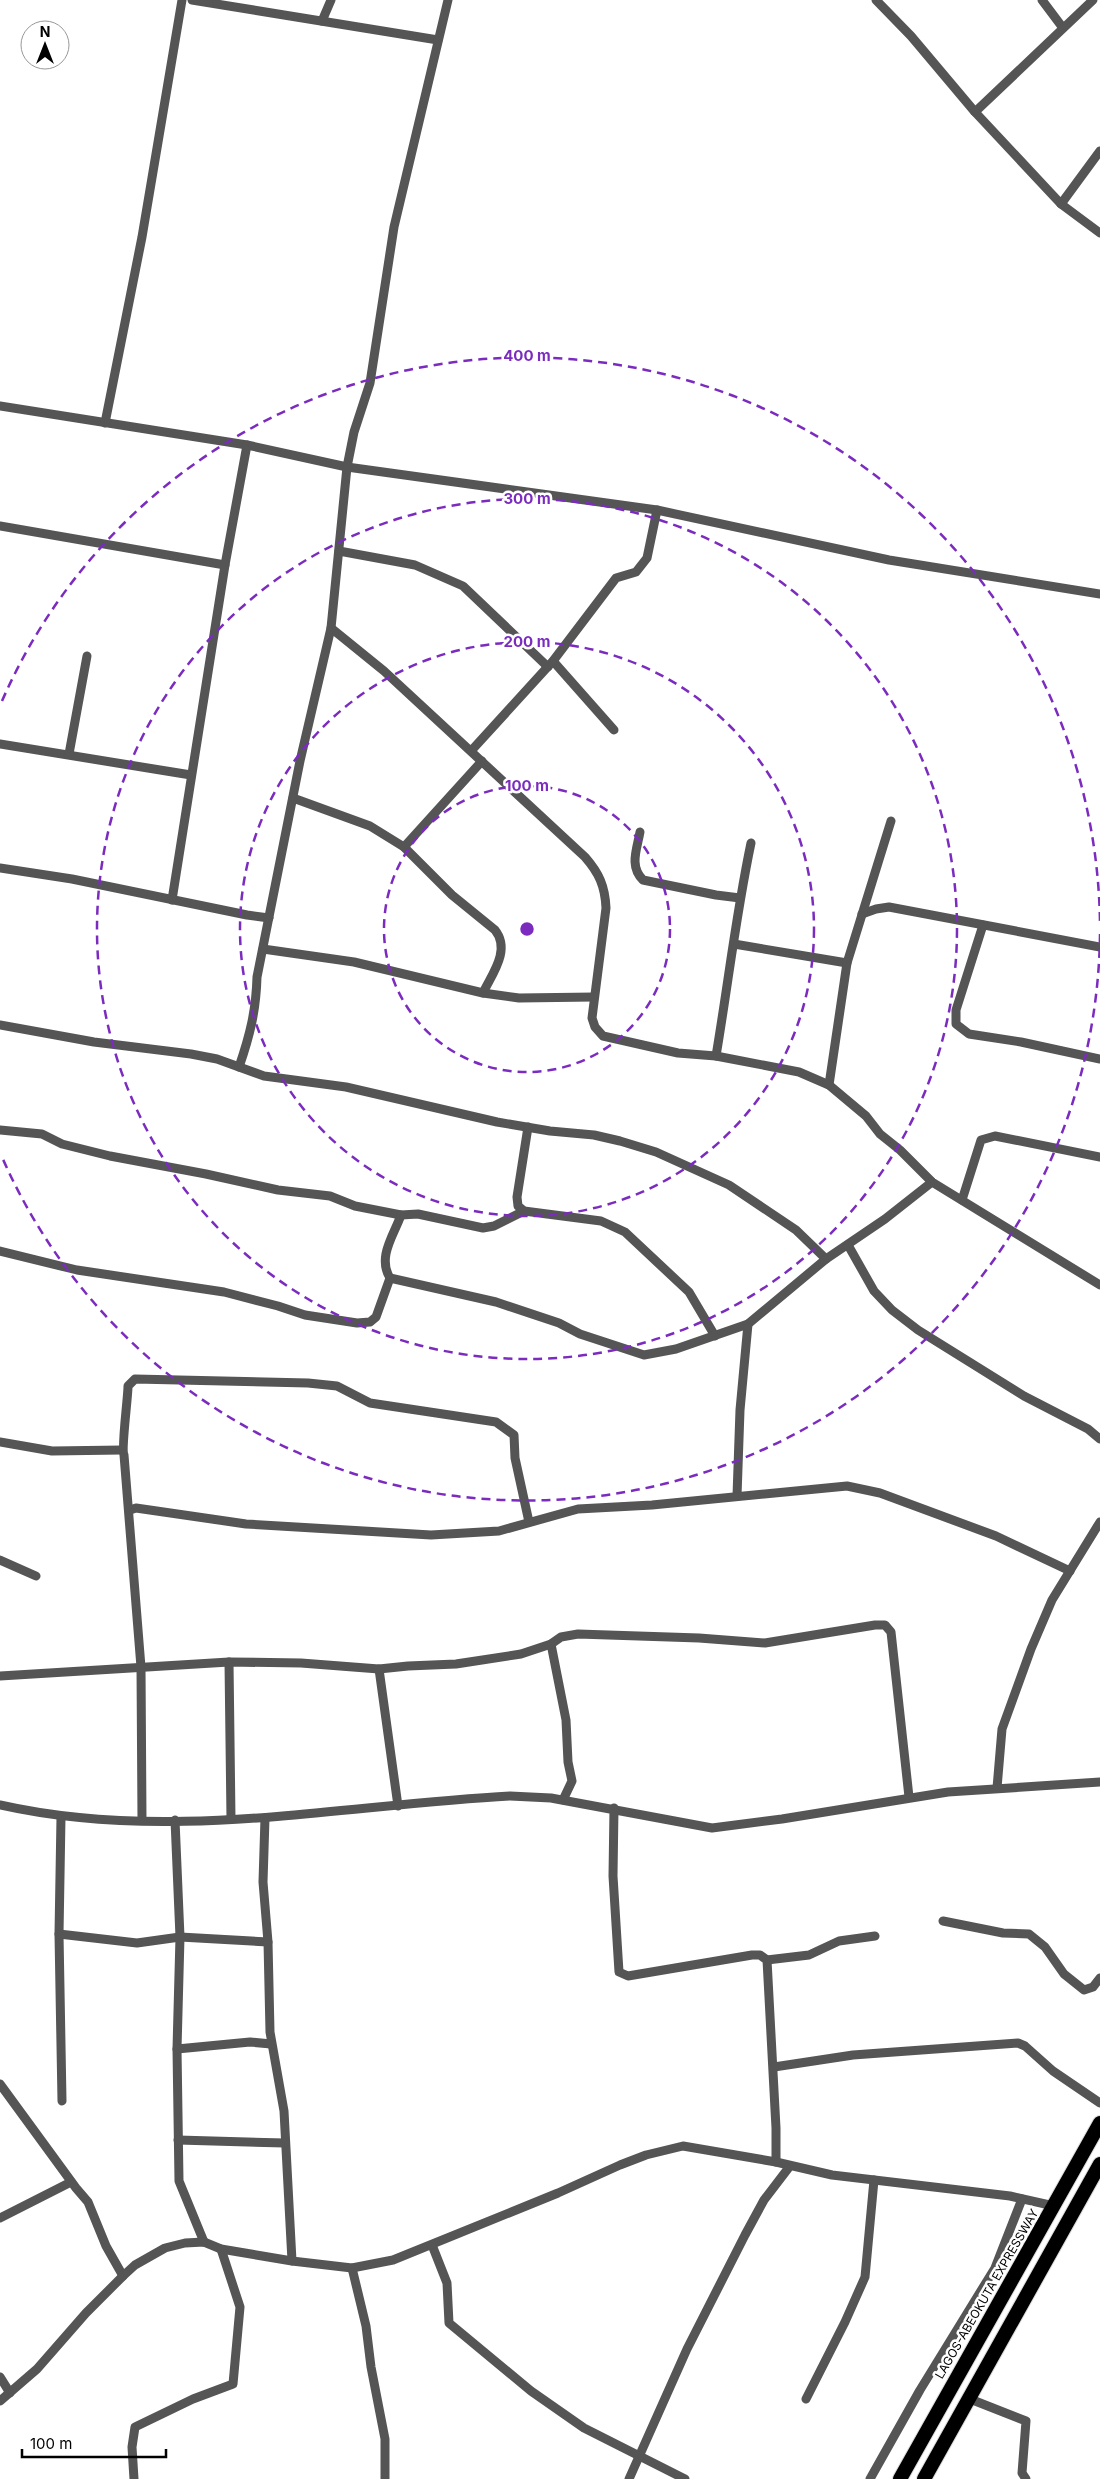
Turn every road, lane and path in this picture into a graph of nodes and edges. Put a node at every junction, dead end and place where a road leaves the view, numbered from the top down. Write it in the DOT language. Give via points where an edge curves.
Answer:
graph roads {
  1 [pos="182,0"];
  2 [pos="192,0"];
  3 [pos="331,0"];
  4 [pos="448,0"];
  5 [pos="876,0"];
  6 [pos="1042,0"];
  7 [pos="1094,0"];
  8 [pos="322,21"];
  9 [pos="1063,28"];
  10 [pos="438,40"];
  11 [pos="975,112"];
  12 [pos="1100,151"];
  13 [pos="1060,204"];
  14 [pos="1100,233"];
  15 [pos="0,406"];
  16 [pos="105,423"];
  17 [pos="248,445"];
  18 [pos="347,467"];
  19 [pos="657,510"];
  20 [pos="0,526"];
  21 [pos="339,551"];
  22 [pos="225,565"];
  23 [pos="1100,594"];
  24 [pos="331,628"];
  25 [pos="87,656"];
  26 [pos="551,664"];
  27 [pos="614,730"];
  28 [pos="0,744"];
  29 [pos="471,751"];
  30 [pos="69,754"];
  31 [pos="482,761"];
  32 [pos="190,775"];
  33 [pos="293,798"];
  34 [pos="891,821"];
  35 [pos="640,832"];
  36 [pos="751,843"];
  37 [pos="404,846"];
  38 [pos="0,868"];
  39 [pos="18,871"];
  40 [pos="0,874"];
  41 [pos="740,898"];
  42 [pos="172,900"];
  43 [pos="862,914"];
  44 [pos="269,918"];
  45 [pos="983,925"];
  46 [pos="734,944"];
  47 [pos="1100,947"];
  48 [pos="263,949"];
  49 [pos="847,964"];
  50 [pos="483,993"];
  51 [pos="594,996"];
  52 [pos="0,1025"];
  53 [pos="716,1056"];
  54 [pos="1100,1059"];
  55 [pos="239,1067"];
  56 [pos="829,1085"];
  57 [pos="528,1127"];
  58 [pos="0,1130"];
  59 [pos="1100,1157"];
  60 [pos="932,1182"];
  61 [pos="962,1200"];
  62 [pos="524,1211"];
  63 [pos="402,1215"];
  64 [pos="848,1246"];
  65 [pos="0,1250"];
  66 [pos="826,1259"];
  67 [pos="390,1278"];
  68 [pos="1100,1285"];
  69 [pos="748,1324"];
  70 [pos="715,1336"];
  71 [pos="1100,1440"];
  72 [pos="0,1442"];
  73 [pos="122,1450"];
  74 [pos="736,1496"];
  75 [pos="130,1510"];
  76 [pos="529,1522"];
  77 [pos="1100,1522"];
  78 [pos="0,1560"];
  79 [pos="1070,1571"];
  80 [pos="36,1576"];
  81 [pos="551,1644"];
  82 [pos="229,1662"];
  83 [pos="141,1667"];
  84 [pos="379,1670"];
  85 [pos="0,1676"];
  86 [pos="1100,1782"];
  87 [pos="997,1788"];
  88 [pos="909,1797"];
  89 [pos="563,1800"];
  90 [pos="0,1805"];
  91 [pos="398,1806"];
  92 [pos="614,1808"];
  93 [pos="61,1817"];
  94 [pos="265,1818"];
  95 [pos="231,1819"];
  96 [pos="142,1820"];
  97 [pos="175,1820"];
  98 [pos="943,1921"];
  99 [pos="60,1934"];
  100 [pos="875,1936"];
  101 [pos="180,1937"];
  102 [pos="268,1942"];
  103 [pos="767,1960"];
  104 [pos="1100,1978"];
  105 [pos="271,2044"];
  106 [pos="177,2049"];
  107 [pos="774,2067"];
  108 [pos="0,2084"];
  109 [pos="62,2101"];
  110 [pos="1100,2104"];
  111 [pos="1100,2123"];
  112 [pos="178,2140"];
  113 [pos="286,2144"];
  114 [pos="776,2162"];
  115 [pos="1100,2164"];
  116 [pos="790,2166"];
  117 [pos="874,2180"];
  118 [pos="71,2182"];
  119 [pos="1022,2199"];
  120 [pos="1054,2206"];
  121 [pos="0,2218"];
  122 [pos="204,2242"];
  123 [pos="432,2245"];
  124 [pos="221,2249"];
  125 [pos="292,2261"];
  126 [pos="352,2268"];
  127 [pos="123,2276"];
  128 [pos="0,2377"];
  129 [pos="10,2394"];
  130 [pos="806,2399"];
  131 [pos="970,2399"];
  132 [pos="0,2401"];
  133 [pos="638,2455"];
  134 [pos="134,2479"];
  135 [pos="385,2479"];
  136 [pos="629,2479"];
  137 [pos="685,2479"];
  138 [pos="870,2479"];
  139 [pos="900,2479"];
  140 [pos="924,2479"];
  141 [pos="1026,2479"];
  1 -- 16 [label="street" via="142,237"];
  2 -- 8 [label="street"];
  3 -- 8 [label="street"];
  4 -- 10 [label="street"];
  5 -- 11 [label="street"];
  6 -- 9 [label="street"];
  7 -- 9 [label="street"];
  8 -- 10 [label="street"];
  9 -- 11 [label="street"];
  10 -- 18 [label="street" via="394,227 370,383"];
  11 -- 13 [label="street"];
  12 -- 13 [label="street"];
  13 -- 14 [label="street"];
  15 -- 16 [label="street"];
  16 -- 17 [label="street"];
  17 -- 18 [label="street"];
  17 -- 22 [label="street"];
  18 -- 19 [label="street"];
  18 -- 21 [label="street"];
  19 -- 23 [label="street" via="889,560"];
  19 -- 26 [label="street" via="647,558 636,572 616,578"];
  20 -- 22 [label="street"];
  21 -- 24 [label="street"];
  21 -- 26 [label="street" via="415,564 463,586"];
  22 -- 32 [label="street"];
  24 -- 29 [label="street" via="384,670"];
  24 -- 33 [label="street"];
  25 -- 30 [label="street"];
  26 -- 27 [label="street"];
  26 -- 29 [label="street"];
  28 -- 30 [label="street"];
  29 -- 31 [label="street"];
  30 -- 32 [label="street"];
  31 -- 37 [label="street"];
  31 -- 51 [label="street" via="585,856 602,881 606,908"];
  32 -- 42 [label="street"];
  33 -- 37 [label="street" via="370,826"];
  33 -- 44 [label="street"];
  34 -- 43 [label="street"];
  35 -- 41 [label="street" via="634,863 642,880"];
  36 -- 41 [label="street"];
  37 -- 50 [label="street" via="452,895 501,937 501,955"];
  38 -- 39 [label="street"];
  39 -- 40 [label="street"];
  39 -- 42 [label="street"];
  41 -- 46 [label="street"];
  42 -- 44 [label="street"];
  43 -- 45 [label="street" via="889,907"];
  43 -- 49 [label="street"];
  44 -- 48 [label="street"];
  45 -- 47 [label="street"];
  45 -- 54 [label="street" via="956,1010 958,1027 969,1034"];
  46 -- 49 [label="street"];
  46 -- 53 [label="street"];
  48 -- 50 [label="street" via="354,962"];
  48 -- 55 [label="street" via="256,977 256,1008"];
  49 -- 56 [label="street"];
  50 -- 51 [label="street" via="519,998"];
  51 -- 53 [label="street" via="592,1018 595,1028 603,1036 678,1053"];
  52 -- 55 [label="street" via="94,1042 192,1054"];
  53 -- 56 [label="street" via="799,1072"];
  55 -- 57 [label="street" via="264,1076 346,1087"];
  56 -- 60 [label="street" via="866,1116 880,1134"];
  57 -- 62 [label="street" via="517,1197 518,1206"];
  57 -- 66 [label="street" via="594,1135 656,1152 729,1185 796,1230"];
  58 -- 63 [label="street" via="42,1134 62,1144 110,1156 278,1190 330,1196 355,1206"];
  59 -- 61 [label="street" via="995,1136 984,1137"];
  60 -- 61 [label="street"];
  60 -- 64 [label="street"];
  61 -- 68 [label="street"];
  62 -- 63 [label="street" via="483,1228 418,1214"];
  62 -- 70 [label="street" via="601,1221 625,1232 689,1292"];
  63 -- 67 [label="street" via="384,1255"];
  64 -- 66 [label="street"];
  64 -- 71 [label="street" via="874,1291 892,1310 918,1330 1024,1396 1088,1429"];
  65 -- 67 [label="street" via="77,1270 224,1292 305,1315 357,1323 370,1322 376,1317"];
  66 -- 69 [label="street"];
  67 -- 70 [label="street" via="496,1302 644,1355"];
  69 -- 70 [label="street"];
  69 -- 74 [label="street"];
  72 -- 73 [label="street" via="52,1451"];
  73 -- 75 [label="street"];
  73 -- 76 [label="street" via="128,1386 135,1379 337,1386 370,1403 496,1422 509,1429 514,1435 515,1458"];
  74 -- 76 [label="street" via="578,1509"];
  74 -- 79 [label="street" via="846,1486 880,1493 996,1536"];
  75 -- 76 [label="street" via="136,1508 246,1524 431,1535 499,1531"];
  75 -- 83 [label="street"];
  77 -- 79 [label="street"];
  78 -- 80 [label="street"];
  79 -- 87 [label="street" via="1052,1600 1005,1721"];
  81 -- 84 [label="street" via="521,1654 456,1664"];
  81 -- 88 [label="street" via="561,1637 578,1634 765,1643 885,1625 891,1632"];
  81 -- 89 [label="street" via="566,1720 572,1781"];
  82 -- 83 [label="street"];
  82 -- 84 [label="street" via="301,1663"];
  82 -- 95 [label="street"];
  83 -- 85 [label="street"];
  83 -- 96 [label="street"];
  84 -- 91 [label="street"];
  86 -- 87 [label="street"];
  87 -- 88 [label="street"];
  88 -- 92 [label="street" via="782,1820 712,1828"];
  89 -- 91 [label="street" via="510,1796"];
  89 -- 92 [label="street"];
  90 -- 93 [label="street"];
  91 -- 94 [label="street"];
  92 -- 103 [label="street" via="613,1876 619,1972 628,1976 752,1955 760,1955"];
  93 -- 96 [label="street"];
  93 -- 99 [label="street"];
  94 -- 95 [label="street"];
  94 -- 102 [label="street" via="264,1882"];
  95 -- 97 [label="street"];
  96 -- 97 [label="street"];
  97 -- 101 [label="street"];
  98 -- 104 [label="street" via="1003,1933 1029,1934 1044,1947 1064,1974 1084,1990 1093,1987"];
  99 -- 101 [label="street" via="136,1943"];
  99 -- 109 [label="street"];
  100 -- 103 [label="street" via="839,1941 809,1955"];
  101 -- 102 [label="street"];
  101 -- 106 [label="street"];
  102 -- 105 [label="street"];
  103 -- 107 [label="street"];
  105 -- 106 [label="street" via="250,2042"];
  105 -- 113 [label="street" via="284,2111"];
  106 -- 112 [label="street"];
  107 -- 110 [label="street" via="853,2055 1018,2043"];
  107 -- 114 [label="street"];
  108 -- 118 [label="street"];
  111 -- 120 [label="highway, LAGOS-ABEOKUTA EXPRESSWAY"];
  112 -- 113 [label="street"];
  112 -- 122 [label="street" via="179,2180"];
  113 -- 125 [label="street"];
  114 -- 116 [label="street"];
  114 -- 123 [label="street" via="683,2146 673,2148 620,2165"];
  115 -- 131 [label="highway"];
  116 -- 117 [label="street"];
  116 -- 133 [label="street" via="764,2200 745,2235"];
  117 -- 119 [label="street"];
  117 -- 130 [label="street" via="865,2277"];
  118 -- 121 [label="street"];
  118 -- 127 [label="street" via="88,2202 106,2246"];
  119 -- 120 [label="street"];
  119 -- 138 [label="street" via="995,2268"];
  120 -- 139 [label="highway, LAGOS-ABEOKUTA EXPRESSWAY"];
  122 -- 124 [label="street"];
  122 -- 127 [label="street" via="185,2242 165,2248"];
  123 -- 126 [label="street" via="393,2260"];
  123 -- 133 [label="street" via="447,2283 449,2323 531,2391 584,2428"];
  124 -- 125 [label="street"];
  124 -- 134 [label="street" via="240,2308 233,2384 135,2427 132,2447"];
  125 -- 126 [label="street"];
  126 -- 135 [label="street" via="366,2326 385,2439"];
  127 -- 129 [label="street"];
  128 -- 129 [label="street"];
  129 -- 132 [label="street"];
  131 -- 140 [label="highway"];
  131 -- 141 [label="street" via="1026,2421 1022,2472"];
  133 -- 136 [label="street"];
  133 -- 137 [label="street"];
}
